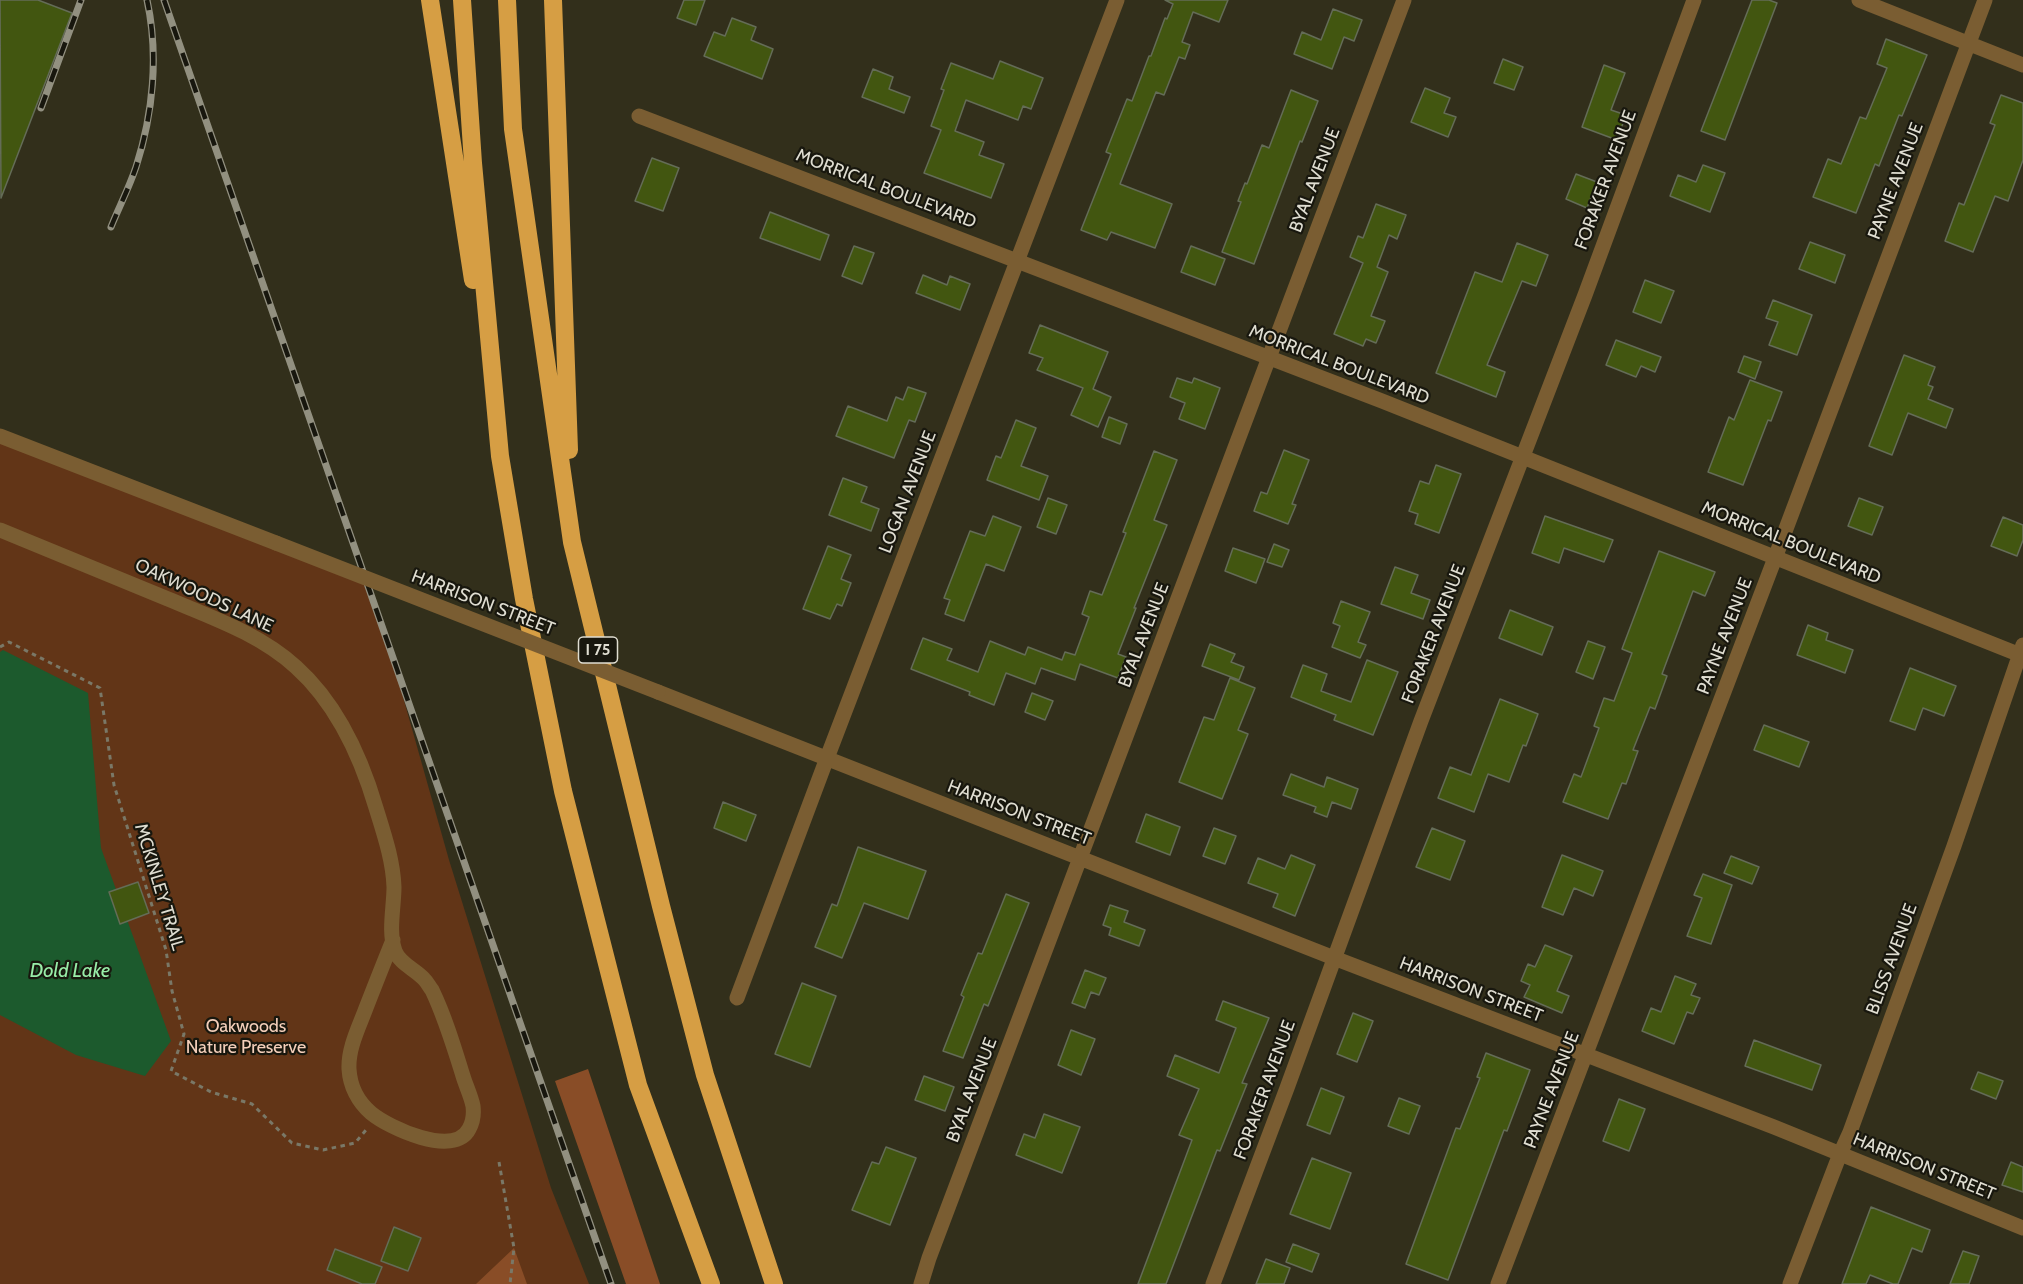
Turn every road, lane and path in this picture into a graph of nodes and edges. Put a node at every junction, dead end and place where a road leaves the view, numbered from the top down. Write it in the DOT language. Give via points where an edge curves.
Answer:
graph roads {
  1 [pos="430,0"];
  2 [pos="462,0"];
  3 [pos="507,0"];
  4 [pos="553,0"];
  5 [pos="1117,0"];
  6 [pos="1404,0"];
  7 [pos="1694,0"];
  8 [pos="1859,0"];
  9 [pos="1985,0"];
  10 [pos="1968,43"];
  11 [pos="2023,65"];
  12 [pos="639,116"];
  13 [pos="1018,261"];
  14 [pos="1269,358"];
  15 [pos="0,436"];
  16 [pos="500,456"];
  17 [pos="1522,457"];
  18 [pos="0,530"];
  19 [pos="572,542"];
  20 [pos="1775,558"];
  21 [pos="0,647"];
  22 [pos="2022,652"];
  23 [pos="827,758"];
  24 [pos="1081,858"];
  25 [pos="393,940"];
  26 [pos="1334,958"];
  27 [pos="737,998"];
  28 [pos="1587,1055"];
  29 [pos="377,1117"];
  30 [pos="1840,1154"];
  31 [pos="499,1162"];
  32 [pos="2023,1228"];
  33 [pos="510,1284"];
  34 [pos="711,1284"];
  35 [pos="774,1284"];
  36 [pos="921,1284"];
  37 [pos="1213,1284"];
  38 [pos="1498,1284"];
  39 [pos="1790,1284"];
  1 -- 16 [label="highway"];
  2 -- 16 [label="highway"];
  3 -- 19 [label="highway, I 75" via="513,129"];
  4 -- 19 [label="highway"];
  5 -- 13 [label="street, LOGAN AVENUE"];
  6 -- 14 [label="street, BYAL AVENUE"];
  7 -- 17 [label="street, FORAKER AVENUE"];
  8 -- 10 [label="street"];
  9 -- 10 [label="street, PAYNE AVENUE"];
  10 -- 11 [label="street"];
  10 -- 20 [label="street, PAYNE AVENUE"];
  12 -- 13 [label="street, MORRICAL BOULEVARD"];
  13 -- 14 [label="street, MORRICAL BOULEVARD"];
  13 -- 23 [label="street, LOGAN AVENUE"];
  14 -- 17 [label="street, MORRICAL BOULEVARD"];
  14 -- 24 [label="street, BYAL AVENUE"];
  15 -- 23 [label="street, HARRISON STREET, bridge"];
  16 -- 34 [label="highway" via="522,588 566,802 638,1085"];
  17 -- 20 [label="street, MORRICAL BOULEVARD"];
  17 -- 26 [label="street, FORAKER AVENUE"];
  18 -- 25 [label="street, OAKWOODS LANE" via="241,630 276,650 303,674 332,709 372,794 388,846 394,885"];
  19 -- 35 [label="highway, I 75" via="705,1075"];
  20 -- 22 [label="street, MORRICAL BOULEVARD"];
  20 -- 28 [label="street, PAYNE AVENUE"];
  21 -- 29 [label="path, MCKINLEY TRAIL" via="9,642 100,688 114,785 166,950 184,1034 171,1071 211,1092 252,1104 292,1143 323,1149 355,1143"];
  22 -- 30 [label="street, BLISS AVENUE"];
  23 -- 24 [label="street, HARRISON STREET"];
  23 -- 27 [label="street, LOGAN AVENUE"];
  24 -- 26 [label="street, HARRISON STREET"];
  24 -- 36 [label="street, BYAL AVENUE"];
  25 -- 29 [label="street" via="354,1039 349,1066 355,1092"];
  25 -- 29 [label="street, OAKWOODS LANE" via="395,953 424,979 438,1002 473,1118 469,1131 446,1142 406,1132"];
  26 -- 28 [label="street, HARRISON STREET"];
  26 -- 37 [label="street, FORAKER AVENUE"];
  28 -- 30 [label="street, HARRISON STREET"];
  28 -- 38 [label="street, PAYNE AVENUE"];
  30 -- 32 [label="street, HARRISON STREET"];
  30 -- 39 [label="street, BLISS AVENUE"];
  31 -- 33 [label="path" via="514,1248"];
}
